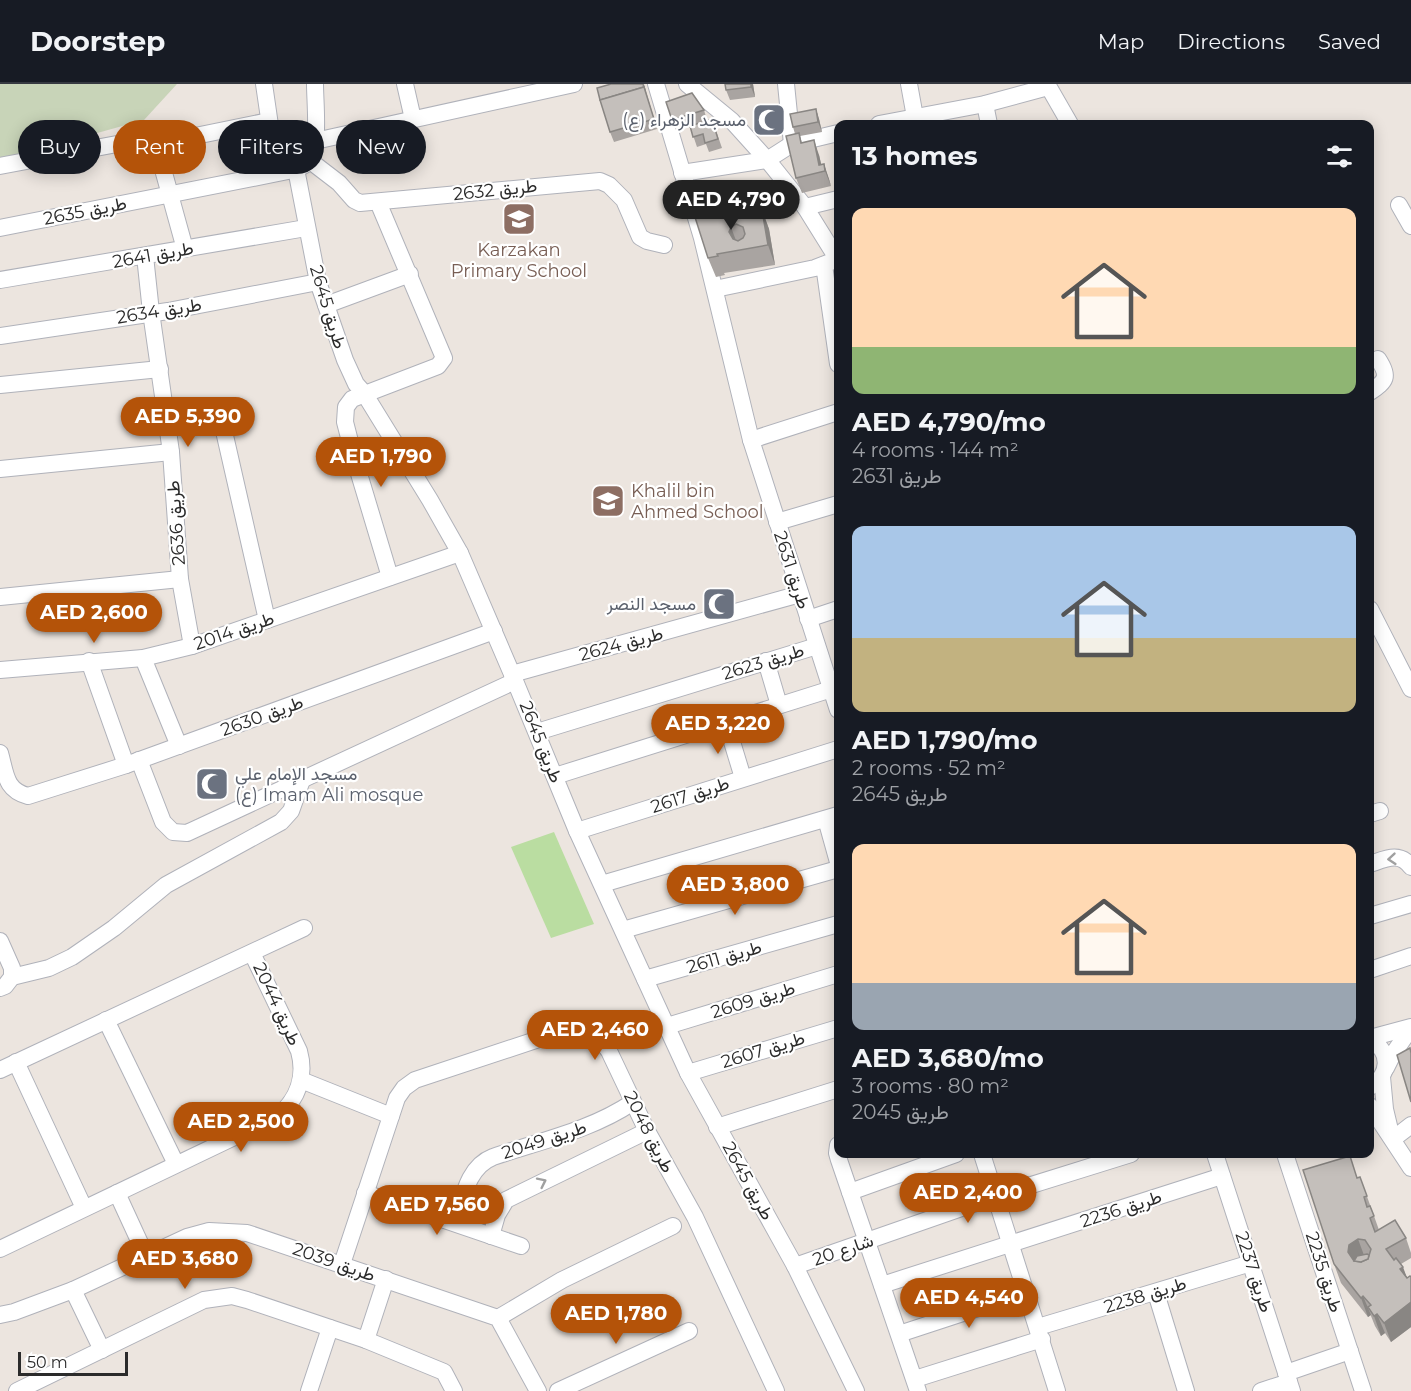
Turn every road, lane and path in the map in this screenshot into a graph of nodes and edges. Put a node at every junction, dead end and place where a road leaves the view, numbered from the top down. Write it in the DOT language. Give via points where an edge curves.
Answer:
graph roads {
  1 [pos="264,84"];
  2 [pos="315,84"];
  3 [pos="405,84"];
  4 [pos="574,84"];
  5 [pos="656,84"];
  6 [pos="687,84"];
  7 [pos="786,84"];
  8 [pos="909,84"];
  9 [pos="1048,85"];
  10 [pos="985,104"];
  11 [pos="915,117"];
  12 [pos="413,119"];
  13 [pos="269,120"];
  14 [pos="315,120"];
  15 [pos="900,120"];
  16 [pos="988,120"];
  17 [pos="1068,120"];
  18 [pos="834,134"];
  19 [pos="324,139"];
  20 [pos="792,144"];
  21 [pos="113,145"];
  22 [pos="766,160"];
  23 [pos="0,166"];
  24 [pos="682,173"];
  25 [pos="164,174"];
  26 [pos="259,174"];
  27 [pos="303,174"];
  28 [pos="322,174"];
  29 [pos="170,194"];
  30 [pos="834,200"];
  31 [pos="378,202"];
  32 [pos="1399,205"];
  33 [pos="805,207"];
  34 [pos="1411,226"];
  35 [pos="0,228"];
  36 [pos="306,228"];
  37 [pos="664,245"];
  38 [pos="185,249"];
  39 [pos="145,256"];
  40 [pos="834,261"];
  41 [pos="410,274"];
  42 [pos="0,280"];
  43 [pos="318,282"];
  44 [pos="715,289"];
  45 [pos="326,305"];
  46 [pos="151,312"];
  47 [pos="0,336"];
  48 [pos="1378,359"];
  49 [pos="160,369"];
  50 [pos="0,385"];
  51 [pos="1374,389"];
  52 [pos="364,393"];
  53 [pos="834,413"];
  54 [pos="221,418"];
  55 [pos="751,440"];
  56 [pos="171,452"];
  57 [pos="0,469"];
  58 [pos="834,505"];
  59 [pos="777,522"];
  60 [pos="460,553"];
  61 [pos="390,577"];
  62 [pos="180,579"];
  63 [pos="800,594"];
  64 [pos="0,597"];
  65 [pos="834,610"];
  66 [pos="808,619"];
  67 [pos="267,620"];
  68 [pos="1374,620"];
  69 [pos="494,631"];
  70 [pos="192,646"];
  71 [pos="817,646"];
  72 [pos="143,658"];
  73 [pos="89,661"];
  74 [pos="766,661"];
  75 [pos="0,670"];
  76 [pos="514,677"];
  77 [pos="834,686"];
  78 [pos="834,688"];
  79 [pos="1411,689"];
  80 [pos="779,705"];
  81 [pos="726,722"];
  82 [pos="537,732"];
  83 [pos="179,746"];
  84 [pos="834,749"];
  85 [pos="0,753"];
  86 [pos="133,762"];
  87 [pos="555,776"];
  88 [pos="742,777"];
  89 [pos="302,780"];
  90 [pos="832,817"];
  91 [pos="577,831"];
  92 [pos="834,832"];
  93 [pos="1374,863"];
  94 [pos="1411,867"];
  95 [pos="834,870"];
  96 [pos="602,884"];
  97 [pos="1411,904"];
  98 [pos="1374,915"];
  99 [pos="834,925"];
  100 [pos="304,928"];
  101 [pos="623,930"];
  102 [pos="0,941"];
  103 [pos="252,952"];
  104 [pos="1411,956"];
  105 [pos="1374,969"];
  106 [pos="834,975"];
  107 [pos="645,979"];
  108 [pos="6,983"];
  109 [pos="106,1020"];
  110 [pos="667,1026"];
  111 [pos="1411,1027"];
  112 [pos="834,1029"];
  113 [pos="1374,1038"];
  114 [pos="1374,1042"];
  115 [pos="16,1062"];
  116 [pos="0,1070"];
  117 [pos="688,1073"];
  118 [pos="1379,1077"];
  119 [pos="301,1080"];
  120 [pos="834,1090"];
  121 [pos="633,1102"];
  122 [pos="1374,1112"];
  123 [pos="391,1116"];
  124 [pos="1411,1125"];
  125 [pos="717,1127"];
  126 [pos="647,1131"];
  127 [pos="1393,1139"];
  128 [pos="839,1158"];
  129 [pos="945,1158"];
  130 [pos="983,1158"];
  131 [pos="1118,1158"];
  132 [pos="1216,1158"];
  133 [pos="1286,1158"];
  134 [pos="176,1164"];
  135 [pos="1411,1168"];
  136 [pos="1222,1176"];
  137 [pos="850,1192"];
  138 [pos="117,1193"];
  139 [pos="365,1193"];
  140 [pos="996,1196"];
  141 [pos="84,1208"];
  142 [pos="454,1223"];
  143 [pos="673,1226"];
  144 [pos="491,1236"];
  145 [pos="867,1242"];
  146 [pos="1011,1244"];
  147 [pos="521,1246"];
  148 [pos="0,1249"];
  149 [pos="146,1256"];
  150 [pos="1251,1263"];
  151 [pos="342,1264"];
  152 [pos="795,1266"];
  153 [pos="386,1279"];
  154 [pos="882,1285"];
  155 [pos="73,1290"];
  156 [pos="1027,1292"];
  157 [pos="1156,1293"];
  158 [pos="7,1313"];
  159 [pos="498,1318"];
  160 [pos="0,1324"];
  161 [pos="330,1328"];
  162 [pos="689,1331"];
  163 [pos="1040,1333"];
  164 [pos="899,1334"];
  165 [pos="366,1340"];
  166 [pos="102,1350"];
  167 [pos="1350,1351"];
  168 [pos="1289,1382"];
  169 [pos="916,1385"];
  170 [pos="17,1391"];
  171 [pos="309,1391"];
  172 [pos="454,1391"];
  173 [pos="538,1391"];
  174 [pos="558,1391"];
  175 [pos="776,1391"];
  176 [pos="856,1391"];
  177 [pos="1057,1391"];
  178 [pos="1186,1391"];
  179 [pos="1261,1391"];
  180 [pos="1363,1391"];
  1 -- 13 [label="street, طريق 2645"];
  2 -- 14 [label="street"];
  3 -- 12 [label="street"];
  4 -- 12 [label="street"];
  5 -- 24 [label="street, طريق 2631"];
  6 -- 22 [label="street" via="732,121"];
  7 -- 20 [label="street"];
  8 -- 11 [label="street"];
  9 -- 10 [label="street"];
  9 -- 17 [label="street"];
  10 -- 11 [label="street"];
  10 -- 16 [label="street"];
  11 -- 15 [label="street"];
  12 -- 19 [label="street"];
  18 -- 20 [label="street"];
  20 -- 22 [label="street"];
  21 -- 23 [label="street"];
  22 -- 24 [label="street"];
  22 -- 33 [label="street"];
  24 -- 44 [label="street, طريق 2631"];
  25 -- 29 [label="street"];
  26 -- 29 [label="street, طريق 2635"];
  27 -- 36 [label="street, طريق 2645"];
  28 -- 31 [label="street, طريق 2632" via="339,183 360,203"];
  29 -- 35 [label="street, طريق 2635"];
  29 -- 38 [label="street"];
  30 -- 33 [label="street"];
  31 -- 37 [label="street, طريق 2632" via="600,182 624,200 640,237"];
  31 -- 41 [label="street"];
  32 -- 34 [label="street"];
  33 -- 40 [label="street"];
  36 -- 38 [label="street, طريق 2641"];
  36 -- 43 [label="street, طريق 2645"];
  38 -- 39 [label="street, طريق 2641"];
  39 -- 42 [label="street, طريق 2641"];
  39 -- 46 [label="street, طريق 2636"];
  40 -- 44 [label="street"];
  41 -- 45 [label="street"];
  41 -- 52 [label="street" via="444,354 443,362"];
  43 -- 45 [label="street, طريق 2645"];
  43 -- 46 [label="street, طريق 2634"];
  44 -- 55 [label="street, طريق 2631"];
  45 -- 52 [label="street, طريق 2645" via="345,360"];
  46 -- 47 [label="street, طريق 2634"];
  46 -- 49 [label="street, طريق 2636"];
  48 -- 51 [label="street" via="1385,377"];
  49 -- 50 [label="street"];
  49 -- 56 [label="street, طريق 2636"];
  52 -- 60 [label="street, طريق 2645"];
  52 -- 61 [label="street" via="349,403 345,417"];
  53 -- 55 [label="street"];
  54 -- 67 [label="street"];
  55 -- 59 [label="street, طريق 2631"];
  56 -- 57 [label="street"];
  56 -- 62 [label="street, طريق 2636"];
  58 -- 59 [label="street"];
  59 -- 63 [label="street, طريق 2631"];
  60 -- 61 [label="street, طريق 2014"];
  60 -- 69 [label="street, طريق 2645"];
  61 -- 67 [label="street, طريق 2014"];
  62 -- 64 [label="street"];
  62 -- 70 [label="street, طريق 2636"];
  63 -- 66 [label="street, طريق 2631"];
  63 -- 76 [label="street, طريق 2624"];
  65 -- 66 [label="street, طريق 2623"];
  66 -- 71 [label="street, طريق 2631"];
  67 -- 70 [label="street, طريق 2014"];
  68 -- 79 [label="street"];
  69 -- 76 [label="street, طريق 2645"];
  69 -- 83 [label="street, طريق 2630"];
  70 -- 72 [label="street, طريق 2014"];
  71 -- 74 [label="street, طريق 2623"];
  71 -- 77 [label="street, طريق 2631"];
  72 -- 73 [label="street, طريق 2014"];
  72 -- 83 [label="street"];
  73 -- 75 [label="street, طريق 2014"];
  73 -- 86 [label="street"];
  74 -- 80 [label="street"];
  74 -- 82 [label="street, طريق 2623"];
  76 -- 82 [label="street, طريق 2645"];
  76 -- 89 [label="street, طريق 2624"];
  78 -- 80 [label="street"];
  80 -- 81 [label="street"];
  81 -- 87 [label="street"];
  81 -- 88 [label="street"];
  82 -- 87 [label="street, طريق 2645"];
  83 -- 86 [label="street, طريق 2630"];
  84 -- 88 [label="street, طريق 2617"];
  85 -- 86 [label="street, طريق 2630" via="10,786 28,796"];
  86 -- 89 [label="street, طريق 2624" via="163,822 180,834"];
  87 -- 91 [label="street, طريق 2645"];
  88 -- 91 [label="street, طريق 2617"];
  89 -- 108 [label="street" via="291,811 281,822 166,885 72,957"];
  90 -- 92 [label="street"];
  90 -- 96 [label="street"];
  91 -- 96 [label="street, طريق 2645"];
  94 -- 93 [label="street, one-way" via="1400,857"];
  95 -- 101 [label="street"];
  96 -- 101 [label="street, طريق 2645"];
  97 -- 98 [label="street"];
  99 -- 107 [label="street, طريق 2611"];
  100 -- 103 [label="street, طريق 2044"];
  101 -- 107 [label="street, طريق 2645"];
  102 -- 108 [label="street" via="12,968"];
  103 -- 109 [label="street, طريق 2044"];
  103 -- 119 [label="street, طريق 2044" via="299,1051"];
  104 -- 105 [label="street"];
  106 -- 110 [label="street, طريق 2609"];
  107 -- 110 [label="street, طريق 2645"];
  109 -- 115 [label="street, طريق 2044"];
  109 -- 134 [label="street"];
  110 -- 117 [label="street, طريق 2645"];
  111 -- 113 [label="street"];
  111 -- 118 [label="street"];
  112 -- 117 [label="street, طريق 2607"];
  114 -- 118 [label="street" via="1384,1052"];
  115 -- 116 [label="street, طريق 2044"];
  115 -- 141 [label="street"];
  117 -- 125 [label="street, طريق 2645"];
  118 -- 127 [label="street"];
  119 -- 123 [label="street"];
  119 -- 134 [label="street, طريق 2044" via="289,1107 278,1116"];
  120 -- 125 [label="street"];
  121 -- 123 [label="street, طريق 2048" via="603,1041 594,1031 582,1027 416,1080 397,1098"];
  121 -- 126 [label="street, طريق 2048"];
  121 -- 142 [label="street, طريق 2049" via="595,1123 480,1163"];
  122 -- 127 [label="street"];
  123 -- 139 [label="street, طريق 2048"];
  124 -- 127 [label="street"];
  125 -- 152 [label="street, طريق 2645"];
  144 -- 126 [label="street, طريق 2049, one-way" via="506,1200"];
  126 -- 175 [label="street, طريق 2048" via="695,1217"];
  127 -- 135 [label="street"];
  128 -- 137 [label="street"];
  129 -- 137 [label="street"];
  130 -- 140 [label="street"];
  131 -- 140 [label="street, شارع 20"];
  132 -- 136 [label="street, طريق 2237"];
  133 -- 167 [label="street, طريق 2235"];
  134 -- 138 [label="street, طريق 2044"];
  136 -- 146 [label="street, طريق 2236"];
  136 -- 150 [label="street, طريق 2237"];
  137 -- 145 [label="street"];
  138 -- 141 [label="street, طريق 2044"];
  138 -- 149 [label="street"];
  139 -- 142 [label="street"];
  139 -- 151 [label="street, طريق 2048"];
  140 -- 145 [label="street, شارع 20"];
  140 -- 146 [label="street"];
  141 -- 148 [label="street, طريق 2044"];
  142 -- 144 [label="street"];
  143 -- 159 [label="street" via="562,1280"];
  144 -- 147 [label="street"];
  145 -- 152 [label="street, شارع 20"];
  145 -- 154 [label="street"];
  146 -- 154 [label="street, طريق 2236"];
  146 -- 156 [label="street"];
  149 -- 151 [label="street, طريق 2039" via="187,1237 228,1231 247,1233"];
  149 -- 155 [label="street, طريق 2039"];
  150 -- 157 [label="street, طريق 2238"];
  150 -- 168 [label="street, طريق 2237"];
  151 -- 153 [label="street, طريق 2039"];
  152 -- 176 [label="street, طريق 2645"];
  153 -- 159 [label="street, طريق 2039"];
  153 -- 165 [label="street"];
  154 -- 164 [label="street"];
  155 -- 158 [label="street, طريق 2039"];
  155 -- 166 [label="street"];
  156 -- 163 [label="street"];
  156 -- 164 [label="street"];
  157 -- 163 [label="street, طريق 2238"];
  157 -- 178 [label="street"];
  158 -- 160 [label="street, طريق 2039"];
  159 -- 173 [label="street"];
  161 -- 165 [label="street"];
  161 -- 166 [label="street" via="247,1300 219,1297 204,1300"];
  161 -- 171 [label="street"];
  162 -- 174 [label="street"];
  163 -- 169 [label="street, طريق 2238"];
  163 -- 177 [label="street"];
  164 -- 169 [label="street"];
  165 -- 172 [label="street" via="444,1372"];
  166 -- 170 [label="street"];
  167 -- 168 [label="street"];
  167 -- 180 [label="street, طريق 2235"];
  168 -- 179 [label="street"];
}
